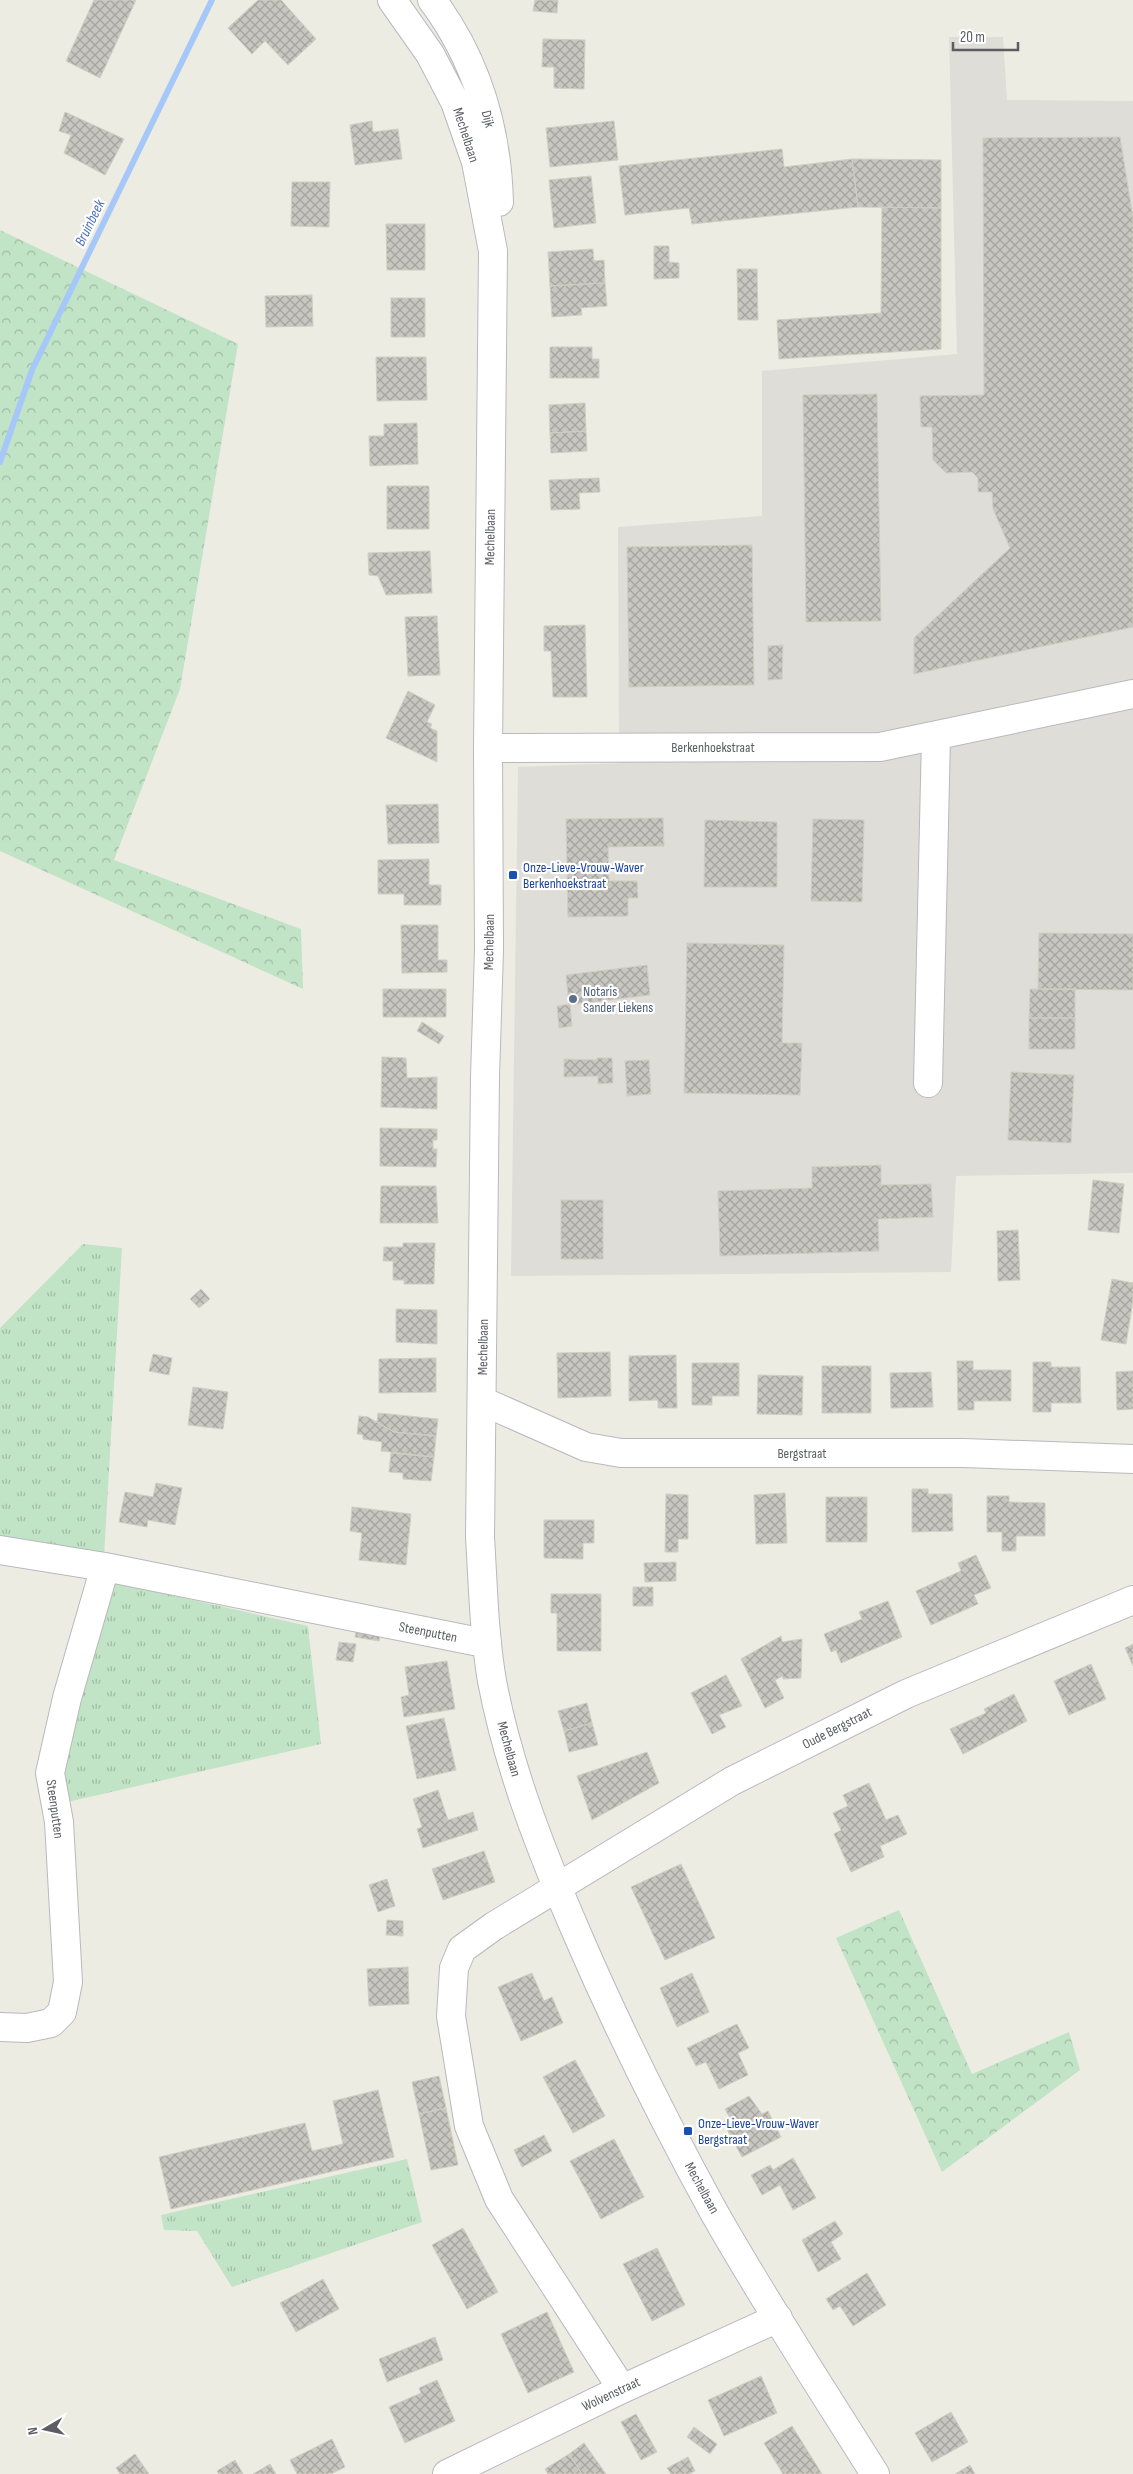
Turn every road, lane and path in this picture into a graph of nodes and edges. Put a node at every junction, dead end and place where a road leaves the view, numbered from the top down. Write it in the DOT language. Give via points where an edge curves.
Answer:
graph roads {
  1 [pos="432,0"];
  2 [pos="399,2"];
  3 [pos="493,251"];
  4 [pos="1133,694"];
  5 [pos="936,737"];
  6 [pos="488,748"];
  7 [pos="928,1083"];
  8 [pos="482,1400"];
  9 [pos="1133,1459"];
  10 [pos="0,1550"];
  11 [pos="105,1568"];
  12 [pos="1133,1600"];
  13 [pos="487,1640"];
  14 [pos="557,1888"];
  15 [pos="0,2027"];
  16 [pos="778,2318"];
  17 [pos="622,2389"];
  18 [pos="447,2474"];
  19 [pos="874,2474"];
  1 -- 3 [label="street, Dijk" via="470,64 488,114 498,185 499,213"];
  2 -- 3 [label="street, Mechelbaan" via="443,76 464,125 476,162"];
  3 -- 6 [label="street, Mechelbaan"];
  4 -- 5 [label="street, Berkenhoekstraat"];
  5 -- 6 [label="street, Berkenhoekstraat" via="880,747"];
  5 -- 7 [label="street"];
  6 -- 8 [label="street, Mechelbaan" via="489,950"];
  8 -- 9 [label="street, Bergstraat" via="586,1447 621,1453 964,1453"];
  8 -- 13 [label="street, Mechelbaan" via="480,1537"];
  10 -- 11 [label="street, Steenputten"];
  11 -- 13 [label="street, Steenputten" via="474,1641"];
  11 -- 15 [label="street, Steenputten" via="65,1706 50,1773 59,1822 68,1982 62,2012 51,2023 27,2028"];
  12 -- 14 [label="street, Oude Bergstraat" via="906,1694 732,1781"];
  13 -- 14 [label="street, Mechelbaan" via="492,1679 512,1762 524,1804"];
  14 -- 16 [label="street, Mechelbaan" via="621,2034 662,2116"];
  14 -- 17 [label="street" via="462,1949 454,1968 451,2016 469,2126 499,2199"];
  16 -- 17 [label="street, Wolvenstraat"];
  16 -- 19 [label="street, Mechelbaan"];
  17 -- 18 [label="street, Wolvenstraat"];
}
